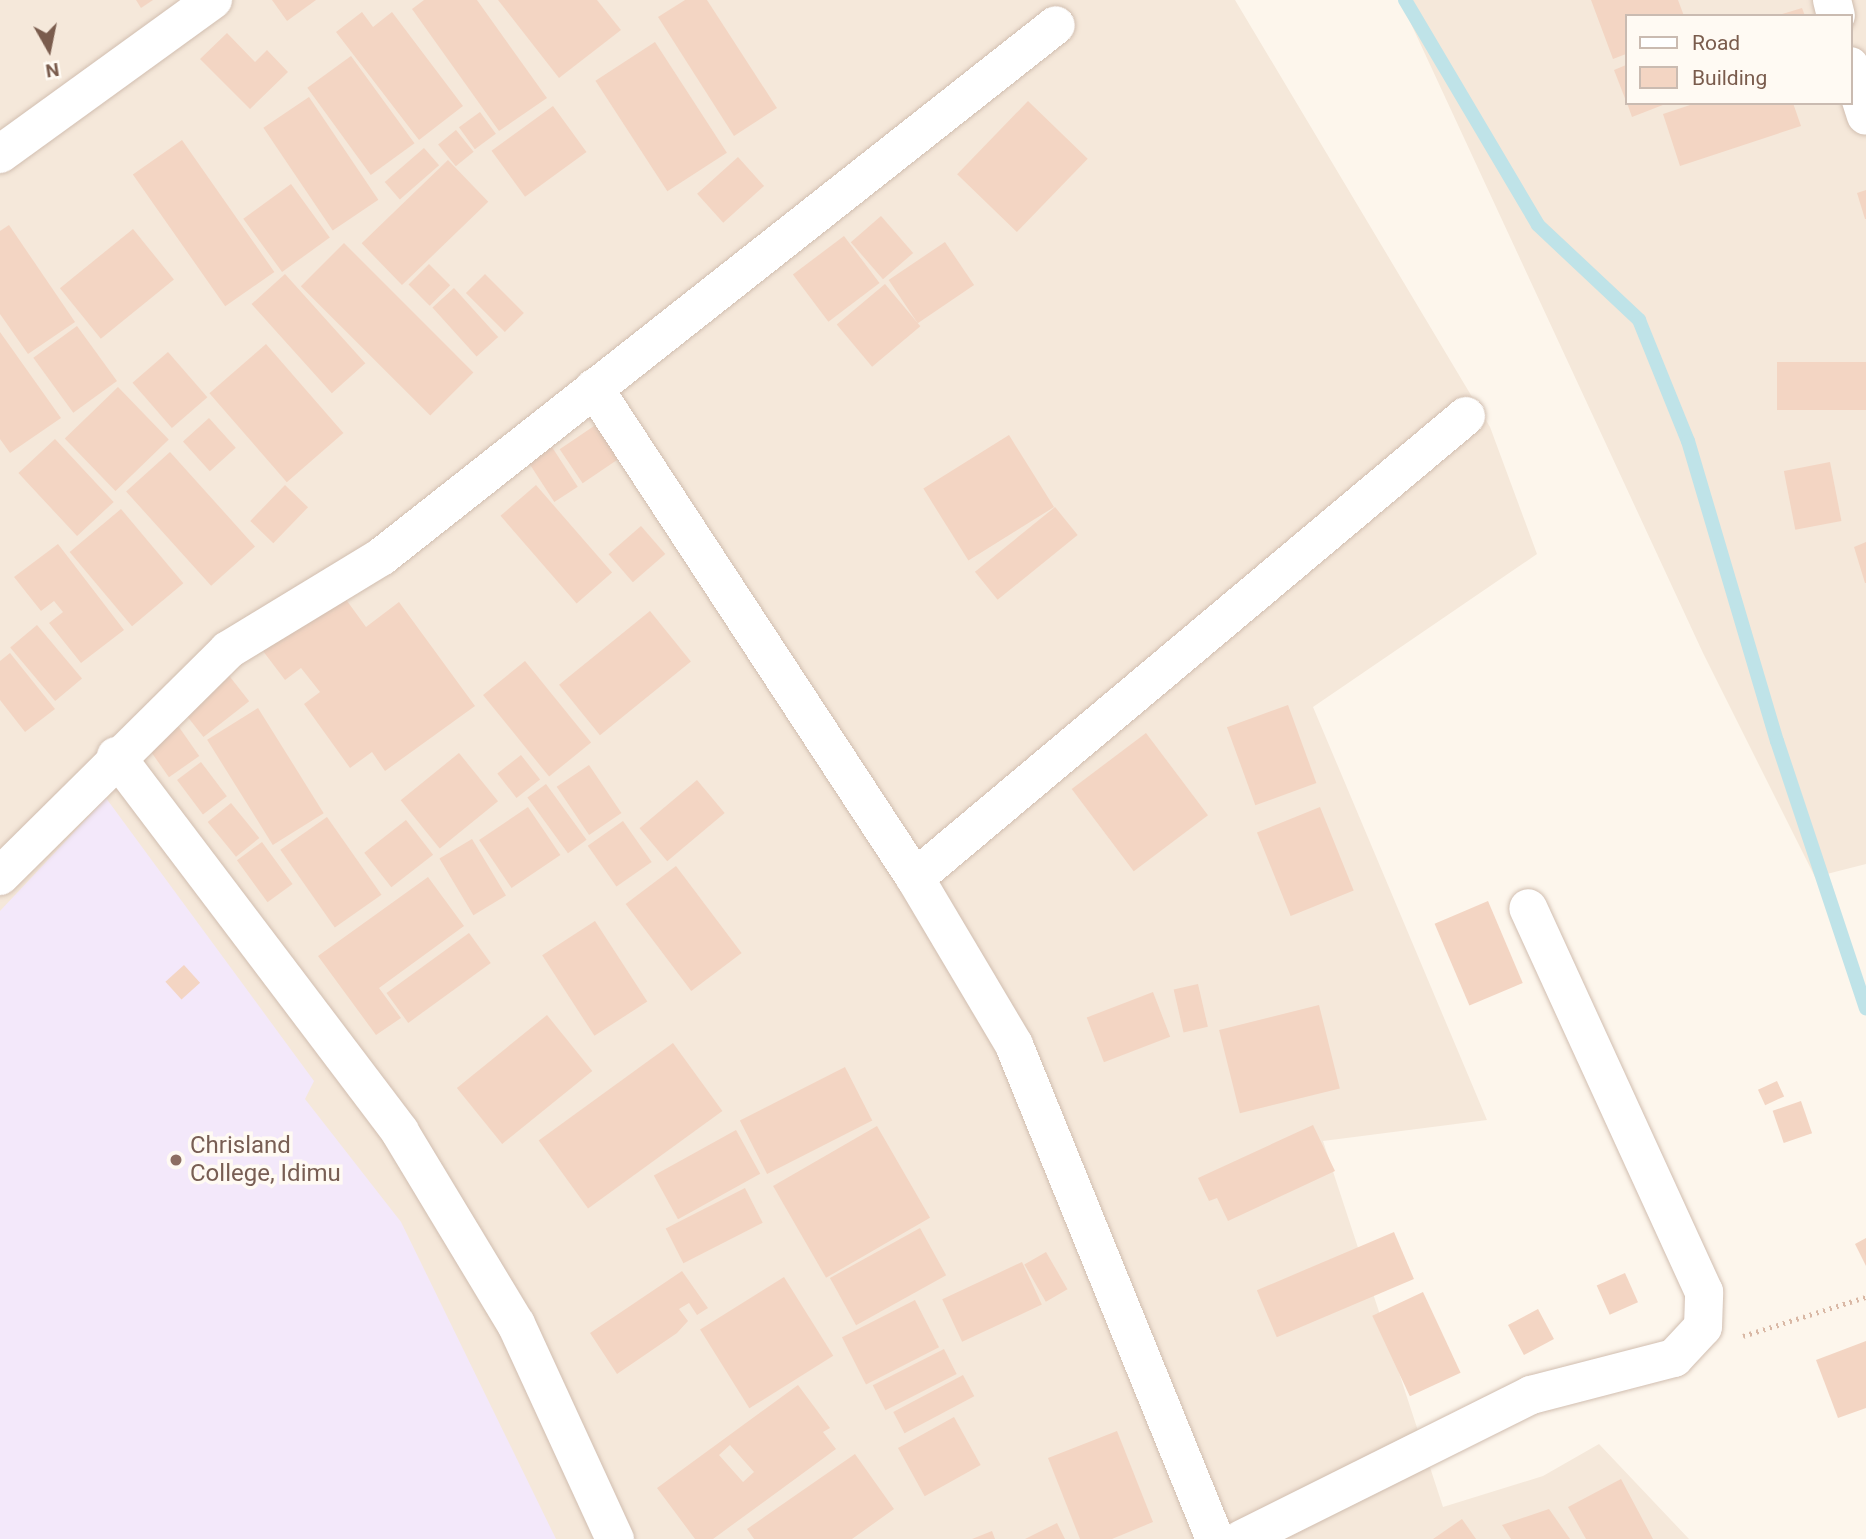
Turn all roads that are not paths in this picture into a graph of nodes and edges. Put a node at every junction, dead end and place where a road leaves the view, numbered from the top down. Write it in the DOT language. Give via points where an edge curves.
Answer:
graph roads {
  1 [pos="213,0"];
  2 [pos="1056,25"];
  3 [pos="1852,72"];
  4 [pos="1866,116"];
  5 [pos="0,154"];
  6 [pos="594,388"];
  7 [pos="1466,416"];
  8 [pos="116,756"];
  9 [pos="0,876"];
  10 [pos="915,878"];
  11 [pos="1528,908"];
  12 [pos="615,1539"];
  13 [pos="1215,1539"];
  14 [pos="1242,1539"];
  1 -- 5 [label="street"];
  2 -- 6 [label="street"];
  3 -- 4 [label="street"];
  6 -- 8 [label="street" via="381,557 228,650"];
  6 -- 10 [label="street"];
  7 -- 10 [label="street"];
  8 -- 9 [label="street"];
  8 -- 12 [label="street" via="400,1132 516,1324"];
  10 -- 13 [label="street" via="1014,1045"];
  11 -- 14 [label="street" via="1704,1292 1703,1327 1674,1358 1531,1395"];
}
